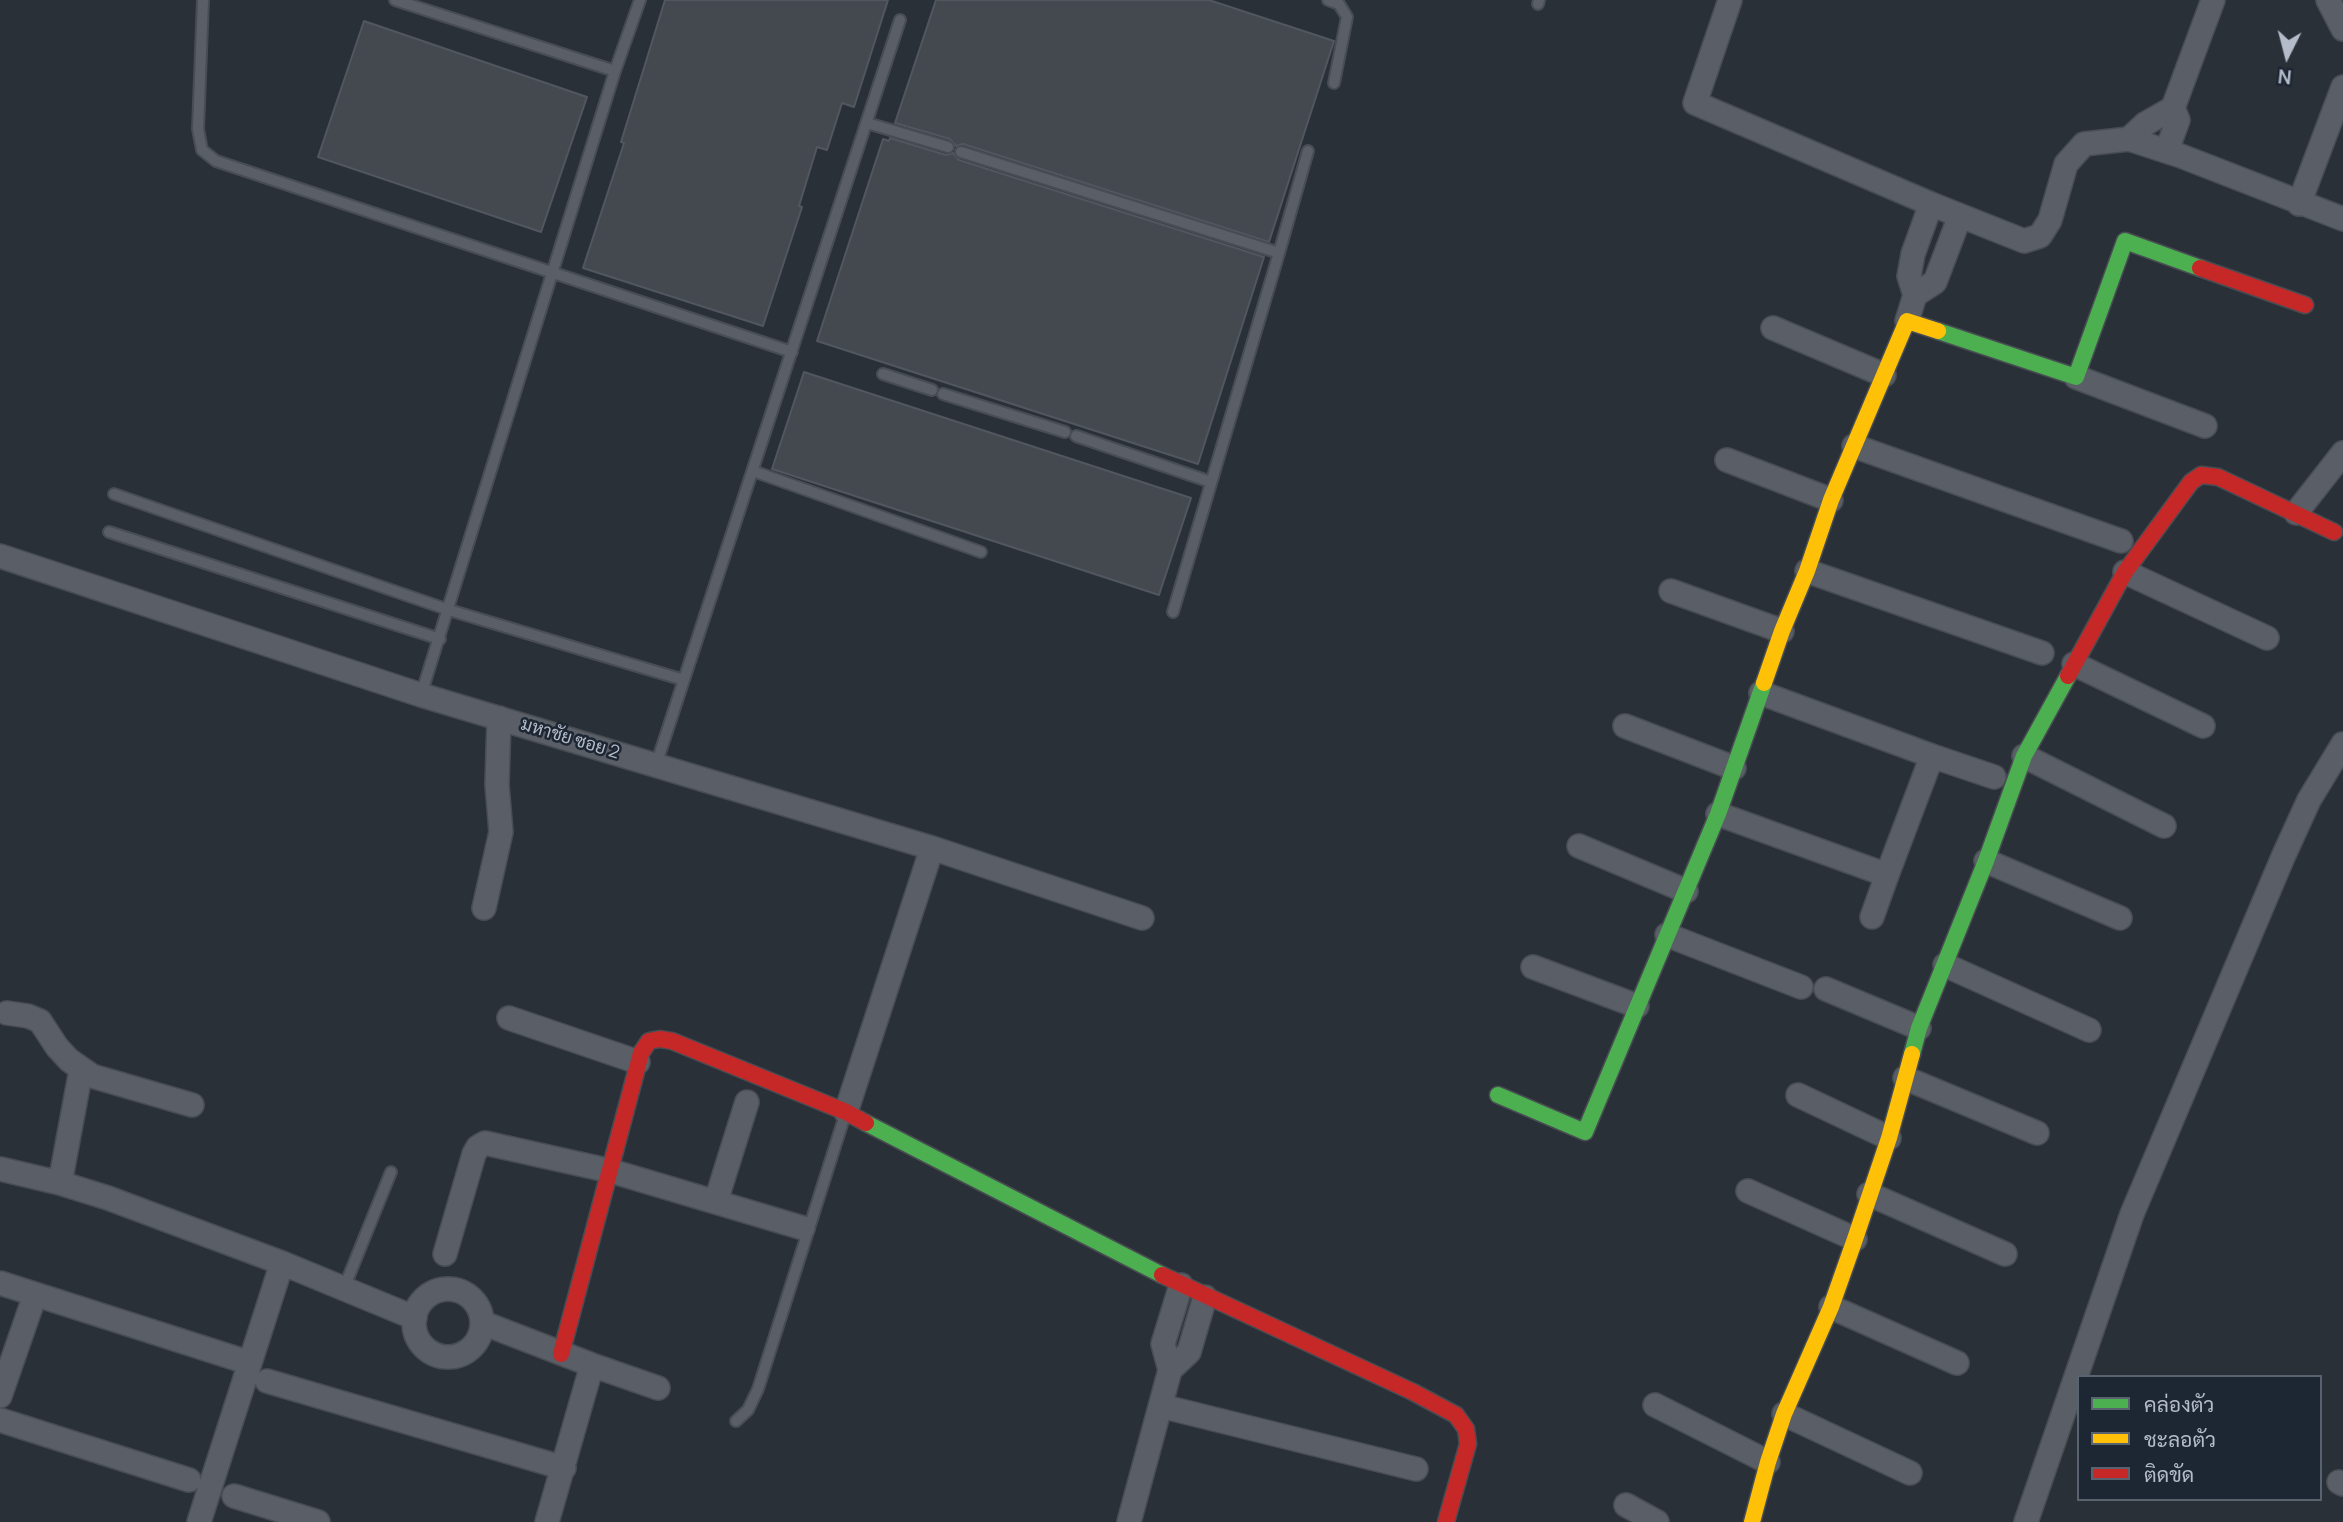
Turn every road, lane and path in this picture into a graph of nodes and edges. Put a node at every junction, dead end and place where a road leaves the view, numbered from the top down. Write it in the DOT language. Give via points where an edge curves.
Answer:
graph roads {
  1 [pos="203,0"];
  2 [pos="395,0"];
  3 [pos="640,0"];
  4 [pos="1328,0"];
  5 [pos="1730,0"];
  6 [pos="2213,0"];
  7 [pos="2328,0"];
  8 [pos="900,20"];
  9 [pos="2343,29"];
  10 [pos="615,71"];
  11 [pos="1334,83"];
  12 [pos="2343,88"];
  13 [pos="2173,107"];
  14 [pos="867,123"];
  15 [pos="2129,139"];
  16 [pos="948,147"];
  17 [pos="2166,150"];
  18 [pos="1308,151"];
  19 [pos="961,152"];
  20 [pos="1931,204"];
  21 [pos="2299,204"];
  22 [pos="1960,216"];
  23 [pos="2343,219"];
  24 [pos="1279,253"];
  25 [pos="553,273"];
  26 [pos="1915,295"];
  27 [pos="2305,305"];
  28 [pos="1907,321"];
  29 [pos="1773,328"];
  30 [pos="792,352"];
  31 [pos="883,374"];
  32 [pos="1884,375"];
  33 [pos="2076,377"];
  34 [pos="932,390"];
  35 [pos="943,394"];
  36 [pos="2205,426"];
  37 [pos="1065,432"];
  38 [pos="1076,436"];
  39 [pos="1854,446"];
  40 [pos="2343,453"];
  41 [pos="1727,460"];
  42 [pos="753,471"];
  43 [pos="1211,482"];
  44 [pos="114,494"];
  45 [pos="1831,500"];
  46 [pos="2296,513"];
  47 [pos="109,532"];
  48 [pos="2334,533"];
  49 [pos="2121,541"];
  50 [pos="981,552"];
  51 [pos="0,556"];
  52 [pos="1807,571"];
  53 [pos="2125,572"];
  54 [pos="1671,591"];
  55 [pos="449,610"];
  56 [pos="1173,612"];
  57 [pos="1782,631"];
  58 [pos="2267,638"];
  59 [pos="440,639"];
  60 [pos="2042,653"];
  61 [pos="2074,664"];
  62 [pos="684,680"];
  63 [pos="1761,693"];
  64 [pos="421,695"];
  65 [pos="499,718"];
  66 [pos="1625,726"];
  67 [pos="2203,726"];
  68 [pos="2343,744"];
  69 [pos="1932,756"];
  70 [pos="2024,757"];
  71 [pos="656,765"];
  72 [pos="1734,768"];
  73 [pos="1994,777"];
  74 [pos="1718,814"];
  75 [pos="2164,826"];
  76 [pos="1579,846"];
  77 [pos="932,848"];
  78 [pos="1986,861"];
  79 [pos="1887,875"];
  80 [pos="1686,891"];
  81 [pos="484,908"];
  82 [pos="1872,917"];
  83 [pos="1142,918"];
  84 [pos="2120,918"];
  85 [pos="1667,935"];
  86 [pos="1945,965"];
  87 [pos="1533,967"];
  88 [pos="1801,987"];
  89 [pos="1826,989"];
  90 [pos="1637,1006"];
  91 [pos="7,1013"];
  92 [pos="509,1018"];
  93 [pos="1919,1028"];
  94 [pos="2089,1030"];
  95 [pos="639,1062"];
  96 [pos="81,1070"];
  97 [pos="1905,1078"];
  98 [pos="1498,1095"];
  99 [pos="1798,1095"];
  100 [pos="747,1102"];
  101 [pos="192,1105"];
  102 [pos="846,1112"];
  103 [pos="2037,1133"];
  104 [pos="1889,1138"];
  105 [pos="0,1169"];
  106 [pos="611,1171"];
  107 [pos="391,1172"];
  108 [pos="61,1183"];
  109 [pos="1748,1191"];
  110 [pos="1869,1194"];
  111 [pos="716,1201"];
  112 [pos="803,1228"];
  113 [pos="1855,1238"];
  114 [pos="445,1254"];
  115 [pos="2005,1254"];
  116 [pos="282,1263"];
  117 [pos="0,1283"];
  118 [pos="1181,1285"];
  119 [pos="344,1288"];
  120 [pos="35,1294"];
  121 [pos="1205,1297"];
  122 [pos="1830,1307"];
  123 [pos="415,1318"];
  124 [pos="483,1323"];
  125 [pos="561,1354"];
  126 [pos="250,1363"];
  127 [pos="1957,1363"];
  128 [pos="592,1365"];
  129 [pos="1170,1370"];
  130 [pos="2080,1375"];
  131 [pos="267,1381"];
  132 [pos="2077,1385"];
  133 [pos="658,1388"];
  134 [pos="0,1396"];
  135 [pos="1656,1405"];
  136 [pos="1161,1406"];
  137 [pos="1784,1414"];
  138 [pos="0,1420"];
  139 [pos="736,1421"];
  140 [pos="1768,1462"];
  141 [pos="564,1468"];
  142 [pos="1416,1469"];
  143 [pos="1910,1473"];
  144 [pos="189,1480"];
  145 [pos="234,1496"];
  146 [pos="1626,1505"];
  147 [pos="199,1522"];
  148 [pos="318,1522"];
  149 [pos="547,1522"];
  150 [pos="1129,1522"];
  151 [pos="1446,1522"];
  152 [pos="1657,1522"];
  153 [pos="1752,1522"];
  154 [pos="2026,1522"];
  1 -- 25 [label="lane" via="198,129 202,150 216,160"];
  2 -- 10 [label="lane"];
  3 -- 10 [label="lane"];
  4 -- 11 [label="lane" via="1339,4 1348,17"];
  5 -- 20 [label="street" via="1695,103"];
  6 -- 13 [label="street"];
  7 -- 9 [label="street"];
  8 -- 14 [label="lane"];
  10 -- 25 [label="lane"];
  12 -- 21 [label="street"];
  13 -- 15 [label="street"];
  13 -- 17 [label="street" via="2178,120"];
  14 -- 16 [label="lane"];
  14 -- 30 [label="lane"];
  15 -- 17 [label="street"];
  15 -- 22 [label="street" via="2084,144 2066,164 2050,219 2040,236 2024,242"];
  17 -- 21 [label="street"];
  18 -- 24 [label="lane"];
  19 -- 24 [label="lane"];
  20 -- 22 [label="street"];
  20 -- 26 [label="street" via="1909,276"];
  21 -- 23 [label="street"];
  22 -- 26 [label="street" via="1935,282"];
  24 -- 43 [label="lane"];
  25 -- 30 [label="lane"];
  25 -- 55 [label="lane"];
  26 -- 28 [label="street"];
  27 -- 33 [label="street" via="2125,241"];
  28 -- 32 [label="street"];
  28 -- 33 [label="street"];
  29 -- 32 [label="street"];
  30 -- 42 [label="lane"];
  31 -- 34 [label="lane"];
  32 -- 39 [label="street"];
  33 -- 36 [label="street"];
  35 -- 37 [label="lane"];
  38 -- 43 [label="lane"];
  39 -- 45 [label="street"];
  39 -- 49 [label="street"];
  40 -- 46 [label="street"];
  41 -- 45 [label="street"];
  42 -- 50 [label="lane"];
  42 -- 62 [label="lane"];
  43 -- 56 [label="lane"];
  44 -- 55 [label="lane"];
  45 -- 52 [label="street"];
  46 -- 48 [label="street"];
  46 -- 53 [label="street" via="2218,477 2201,475 2191,482"];
  47 -- 59 [label="lane"];
  51 -- 64 [label="street, มหาชัย ซอย 2"];
  52 -- 57 [label="street"];
  52 -- 60 [label="street"];
  53 -- 58 [label="street"];
  53 -- 61 [label="street"];
  54 -- 57 [label="street"];
  55 -- 59 [label="lane"];
  55 -- 62 [label="lane"];
  57 -- 63 [label="street"];
  59 -- 64 [label="lane"];
  61 -- 67 [label="street"];
  61 -- 70 [label="street"];
  62 -- 71 [label="lane"];
  63 -- 69 [label="street"];
  63 -- 72 [label="street"];
  64 -- 65 [label="street, มหาชัย ซอย 2"];
  65 -- 71 [label="street, มหาชัย ซอย 2"];
  65 -- 81 [label="street" via="501,832"];
  66 -- 72 [label="street"];
  68 -- 130 [label="street" via="2309,800 2283,857 2132,1214"];
  69 -- 73 [label="street"];
  69 -- 79 [label="street"];
  70 -- 75 [label="street"];
  70 -- 78 [label="street"];
  71 -- 77 [label="street, มหาชัย ซอย 2"];
  72 -- 74 [label="street"];
  74 -- 79 [label="street"];
  74 -- 80 [label="street"];
  76 -- 80 [label="street"];
  77 -- 83 [label="street, มหาชัย ซอย 2"];
  77 -- 102 [label="street"];
  78 -- 84 [label="street"];
  78 -- 86 [label="street"];
  79 -- 82 [label="street"];
  80 -- 85 [label="street"];
  85 -- 88 [label="street"];
  85 -- 90 [label="street"];
  86 -- 93 [label="street"];
  86 -- 94 [label="street"];
  87 -- 90 [label="street"];
  89 -- 93 [label="street"];
  90 -- 98 [label="street" via="1585,1132"];
  91 -- 96 [label="street" via="40,1021 57,1047"];
  92 -- 95 [label="street"];
  93 -- 97 [label="street"];
  95 -- 102 [label="street" via="649,1041 672,1041"];
  95 -- 106 [label="street"];
  96 -- 101 [label="street"];
  96 -- 108 [label="street"];
  97 -- 103 [label="street"];
  97 -- 104 [label="street"];
  99 -- 104 [label="street"];
  100 -- 111 [label="street"];
  102 -- 118 [label="street"];
  102 -- 139 [label="lane" via="758,1389 748,1410"];
  104 -- 110 [label="street"];
  105 -- 108 [label="street"];
  106 -- 111 [label="street"];
  106 -- 114 [label="street" via="485,1143 474,1154"];
  106 -- 125 [label="street"];
  107 -- 119 [label="lane"];
  108 -- 116 [label="street"];
  109 -- 113 [label="street"];
  110 -- 113 [label="street"];
  110 -- 115 [label="street"];
  111 -- 112 [label="street"];
  113 -- 122 [label="street"];
  116 -- 119 [label="street"];
  116 -- 126 [label="street"];
  117 -- 120 [label="street"];
  118 -- 121 [label="street"];
  118 -- 129 [label="street" via="1163,1344"];
  119 -- 123 [label="street"];
  120 -- 126 [label="street"];
  120 -- 134 [label="street"];
  121 -- 129 [label="street" via="1189,1352"];
  121 -- 151 [label="street" via="1456,1415 1466,1429 1468,1444"];
  122 -- 127 [label="street"];
  122 -- 137 [label="street"];
  123 -- 124 [label="street" via="425,1298 446,1289 467,1295 481,1312"];
  123 -- 124 [label="street" via="419,1342 428,1351 452,1357 474,1346"];
  124 -- 125 [label="street"];
  125 -- 128 [label="street"];
  126 -- 147 [label="street"];
  128 -- 133 [label="street"];
  128 -- 141 [label="street"];
  129 -- 136 [label="street"];
  131 -- 141 [label="street"];
  132 -- 154 [label="street"];
  135 -- 140 [label="street"];
  136 -- 142 [label="street"];
  136 -- 150 [label="street"];
  137 -- 140 [label="street"];
  137 -- 143 [label="street"];
  138 -- 144 [label="street"];
  140 -- 153 [label="street"];
  141 -- 149 [label="street"];
  145 -- 148 [label="street"];
  146 -- 152 [label="street"];
}
